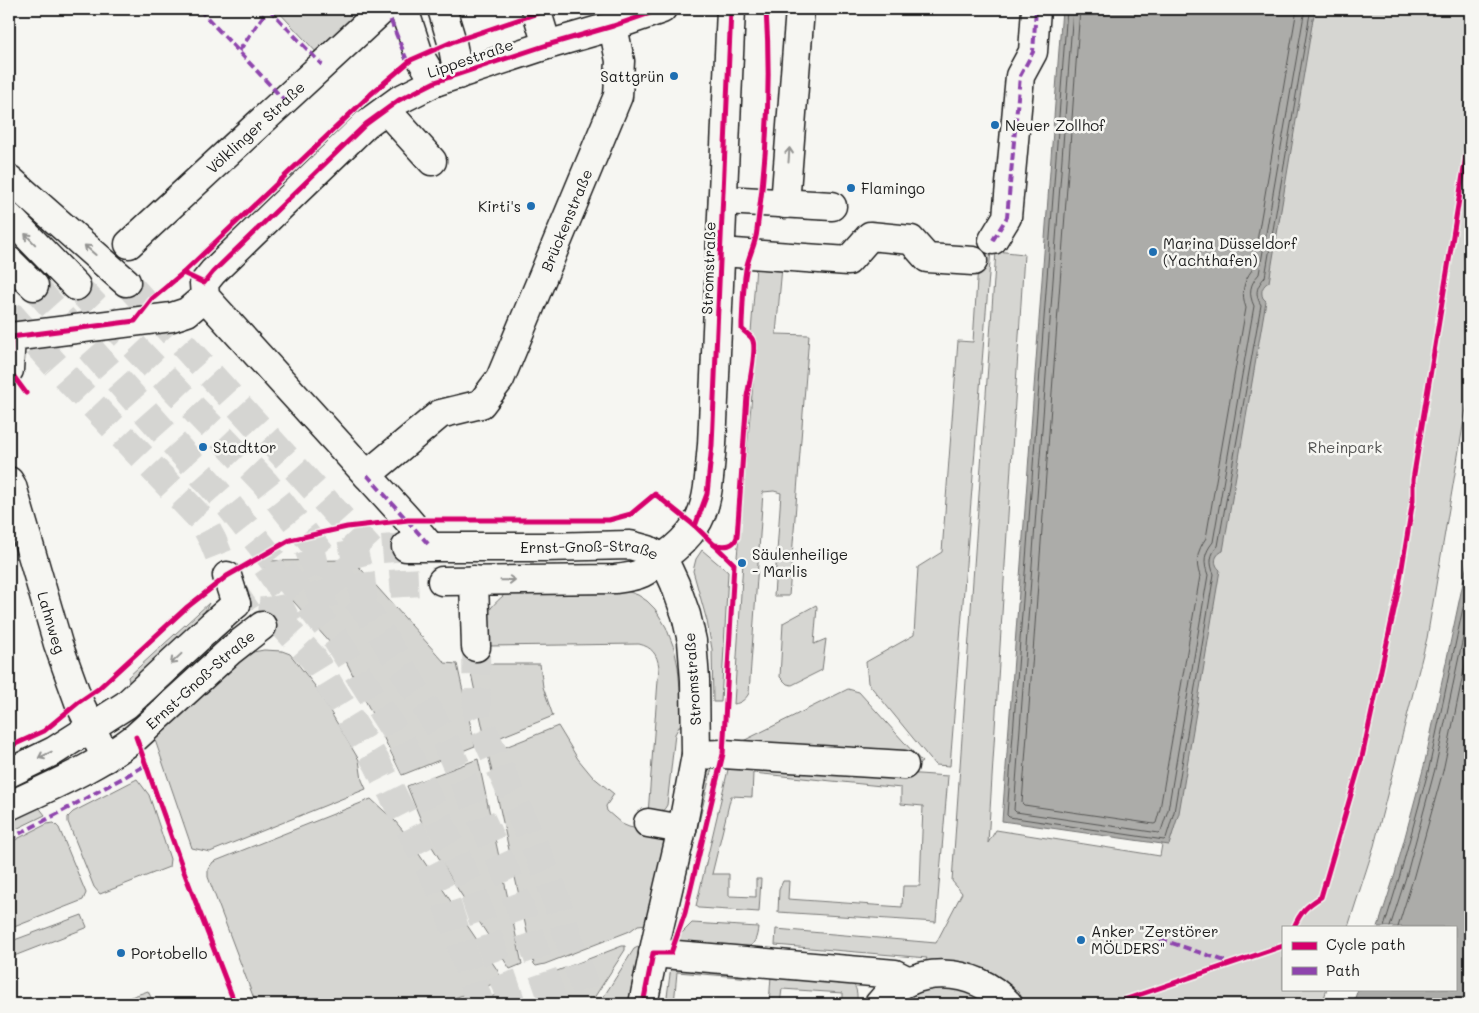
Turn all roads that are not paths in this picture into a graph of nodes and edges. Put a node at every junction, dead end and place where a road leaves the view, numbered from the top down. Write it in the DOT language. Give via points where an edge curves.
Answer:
graph roads {
  1 [pos="383,9"];
  2 [pos="404,9"];
  3 [pos="442,9"];
  4 [pos="536,9"];
  5 [pos="662,9"];
  6 [pos="731,9"];
  7 [pos="800,9"];
  8 [pos="1036,9"];
  9 [pos="613,26"];
  10 [pos="548,45"];
  11 [pos="447,78"];
  12 [pos="386,110"];
  13 [pos="432,161"];
  14 [pos="9,179"];
  15 [pos="723,200"];
  16 [pos="785,204"];
  17 [pos="832,206"];
  18 [pos="9,216"];
  19 [pos="994,240"];
  20 [pos="129,244"];
  21 [pos="721,252"];
  22 [pos="9,261"];
  23 [pos="973,261"];
  24 [pos="126,282"];
  25 [pos="34,286"];
  26 [pos="76,286"];
  27 [pos="205,290"];
  28 [pos="9,370"];
  29 [pos="367,475"];
  30 [pos="9,481"];
  31 [pos="425,546"];
  32 [pos="664,558"];
  33 [pos="227,576"];
  34 [pos="474,580"];
  35 [pos="442,581"];
  36 [pos="262,626"];
  37 [pos="476,647"];
  38 [pos="90,727"];
  39 [pos="696,755"];
  40 [pos="106,758"];
  41 [pos="904,765"];
  42 [pos="9,773"];
  43 [pos="9,806"];
  44 [pos="648,823"];
  45 [pos="682,829"];
  46 [pos="653,952"];
  47 [pos="909,981"];
  48 [pos="643,1004"];
  49 [pos="879,1004"];
  50 [pos="1008,1004"];
  1 -- 20 [label="main road, Völklinger Straße"];
  2 -- 11 [label="main road" via="419,55"];
  3 -- 11 [label="main road" via="452,42"];
  4 -- 10 [label="main road"];
  5 -- 9 [label="main road, Lippestraße"];
  6 -- 15 [label="main road, Stromstraße"];
  16 -- 7 [label="main road, one-way"];
  8 -- 19 [label="main road" via="1033,52 1020,76 1007,217"];
  9 -- 10 [label="main road, Lippestraße"];
  9 -- 29 [label="main road, Brückenstraße" via="620,60 618,96 500,379 481,404 440,414"];
  10 -- 11 [label="main road, Lippestraße"];
  11 -- 12 [label="main road, Lippestraße" via="399,100"];
  12 -- 13 [label="main road"];
  12 -- 27 [label="main road, Lippestraße" via="366,124 213,272"];
  24 -- 14 [label="main road, one-way"];
  15 -- 16 [label="main road"];
  15 -- 21 [label="main road, Stromstraße"];
  16 -- 17 [label="main road"];
  26 -- 18 [label="main road, one-way"];
  21 -- 23 [label="main road" via="848,261 870,236 911,240 927,258"];
  21 -- 32 [label="main road, Stromstraße" via="707,494 695,526"];
  22 -- 25 [label="main road"];
  27 -- 28 [label="main road, Lippestraße" via="188,312 172,317 11,337"];
  27 -- 29 [label="main road"];
  29 -- 31 [label="main road"];
  30 -- 38 [label="main road, Lahnweg" via="58,644"];
  31 -- 32 [label="main road, Ernst-Gnoß-Straße" via="630,545"];
  31 -- 34 [label="main road" via="458,559"];
  34 -- 32 [label="main road, Ernst-Gnoß-Straße, one-way" via="632,577 646,572"];
  32 -- 39 [label="main road, Stromstraße" via="686,615 692,642"];
  33 -- 38 [label="main road, Ernst-Gnoß-Straße, one-way" via="236,604 126,705"];
  34 -- 35 [label="main road, Ernst-Gnoß-Straße"];
  34 -- 37 [label="main road"];
  36 -- 40 [label="main road, Ernst-Gnoß-Straße" via="136,737"];
  38 -- 40 [label="main road, Lahnweg"];
  38 -- 42 [label="main road, Ernst-Gnoß-Straße, one-way" via="54,751"];
  39 -- 41 [label="main road"];
  39 -- 45 [label="main road, Stromstraße"];
  40 -- 43 [label="main road, Ernst-Gnoß-Straße"];
  44 -- 45 [label="main road"];
  45 -- 46 [label="main road, Stromstraße"];
  46 -- 47 [label="main road" via="895,974"];
  46 -- 48 [label="main road, Stromstraße"];
  47 -- 49 [label="main road"];
  47 -- 50 [label="main road" via="924,976 958,975 989,987"];
}
